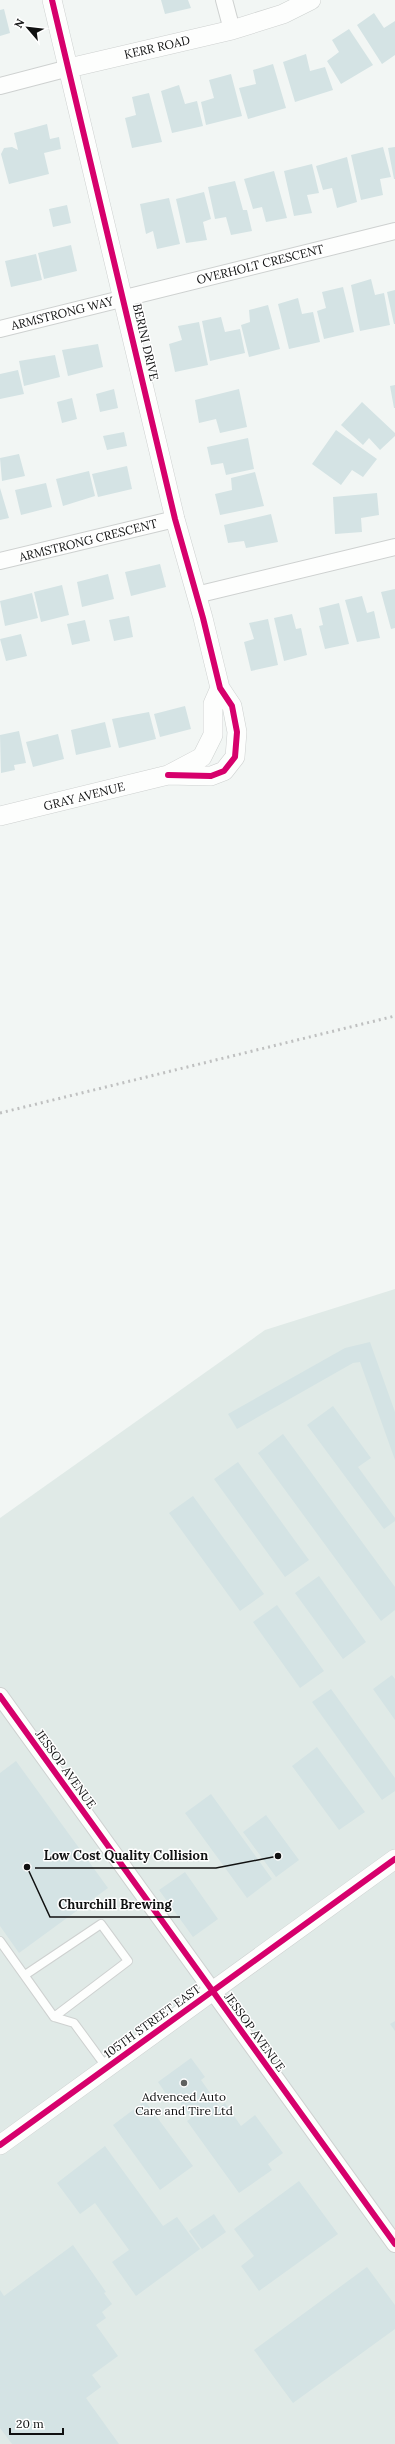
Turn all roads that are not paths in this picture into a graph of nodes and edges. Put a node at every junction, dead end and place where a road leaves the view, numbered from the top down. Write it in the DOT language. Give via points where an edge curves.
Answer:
graph roads {
  1 [pos="52,0"];
  2 [pos="224,0"];
  3 [pos="311,0"];
  4 [pos="232,30"];
  5 [pos="69,68"];
  6 [pos="0,86"];
  7 [pos="395,231"];
  8 [pos="125,298"];
  9 [pos="0,329"];
  10 [pos="175,519"];
  11 [pos="395,546"];
  12 [pos="0,561"];
  13 [pos="196,595"];
  14 [pos="220,688"];
  15 [pos="168,775"];
  16 [pos="0,816"];
  17 [pos="0,1696"];
  18 [pos="395,1859"];
  19 [pos="0,1941"];
  20 [pos="25,1975"];
  21 [pos="212,1992"];
  22 [pos="54,2017"];
  23 [pos="107,2068"];
  24 [pos="0,2145"];
  25 [pos="395,2244"];
  1 -- 5 [label="street, BERINI DRIVE"];
  2 -- 4 [label="street"];
  3 -- 4 [label="street, KERR ROAD" via="283,14"];
  4 -- 5 [label="street, KERR ROAD"];
  5 -- 6 [label="street, KERR ROAD"];
  5 -- 8 [label="street, BERINI DRIVE"];
  7 -- 8 [label="street, OVERHOLT CRESCENT"];
  8 -- 9 [label="street, ARMSTRONG WAY"];
  8 -- 10 [label="street, BERINI DRIVE"];
  10 -- 12 [label="street, ARMSTRONG CRESCENT"];
  10 -- 13 [label="street, BERINI DRIVE"];
  11 -- 13 [label="street"];
  13 -- 14 [label="street, BERINI DRIVE"];
  14 -- 15 [label="street, GRAY AVENUE" via="212,704 214,736 202,756"];
  14 -- 15 [label="street, GRAY AVENUE" via="232,706 237,732 235,757 224,771 211,776"];
  15 -- 16 [label="street, GRAY AVENUE"];
  17 -- 21 [label="street, JESSOP AVENUE"];
  18 -- 21 [label="street, 105TH STREET EAST"];
  19 -- 20 [label="lane"];
  20 -- 22 [label="lane"];
  20 -- 22 [label="lane" via="101,1924 128,1961"];
  21 -- 23 [label="street, 105TH STREET EAST"];
  21 -- 25 [label="street, JESSOP AVENUE"];
  22 -- 23 [label="lane" via="74,2023"];
  23 -- 24 [label="street, 105TH STREET EAST"];
}
